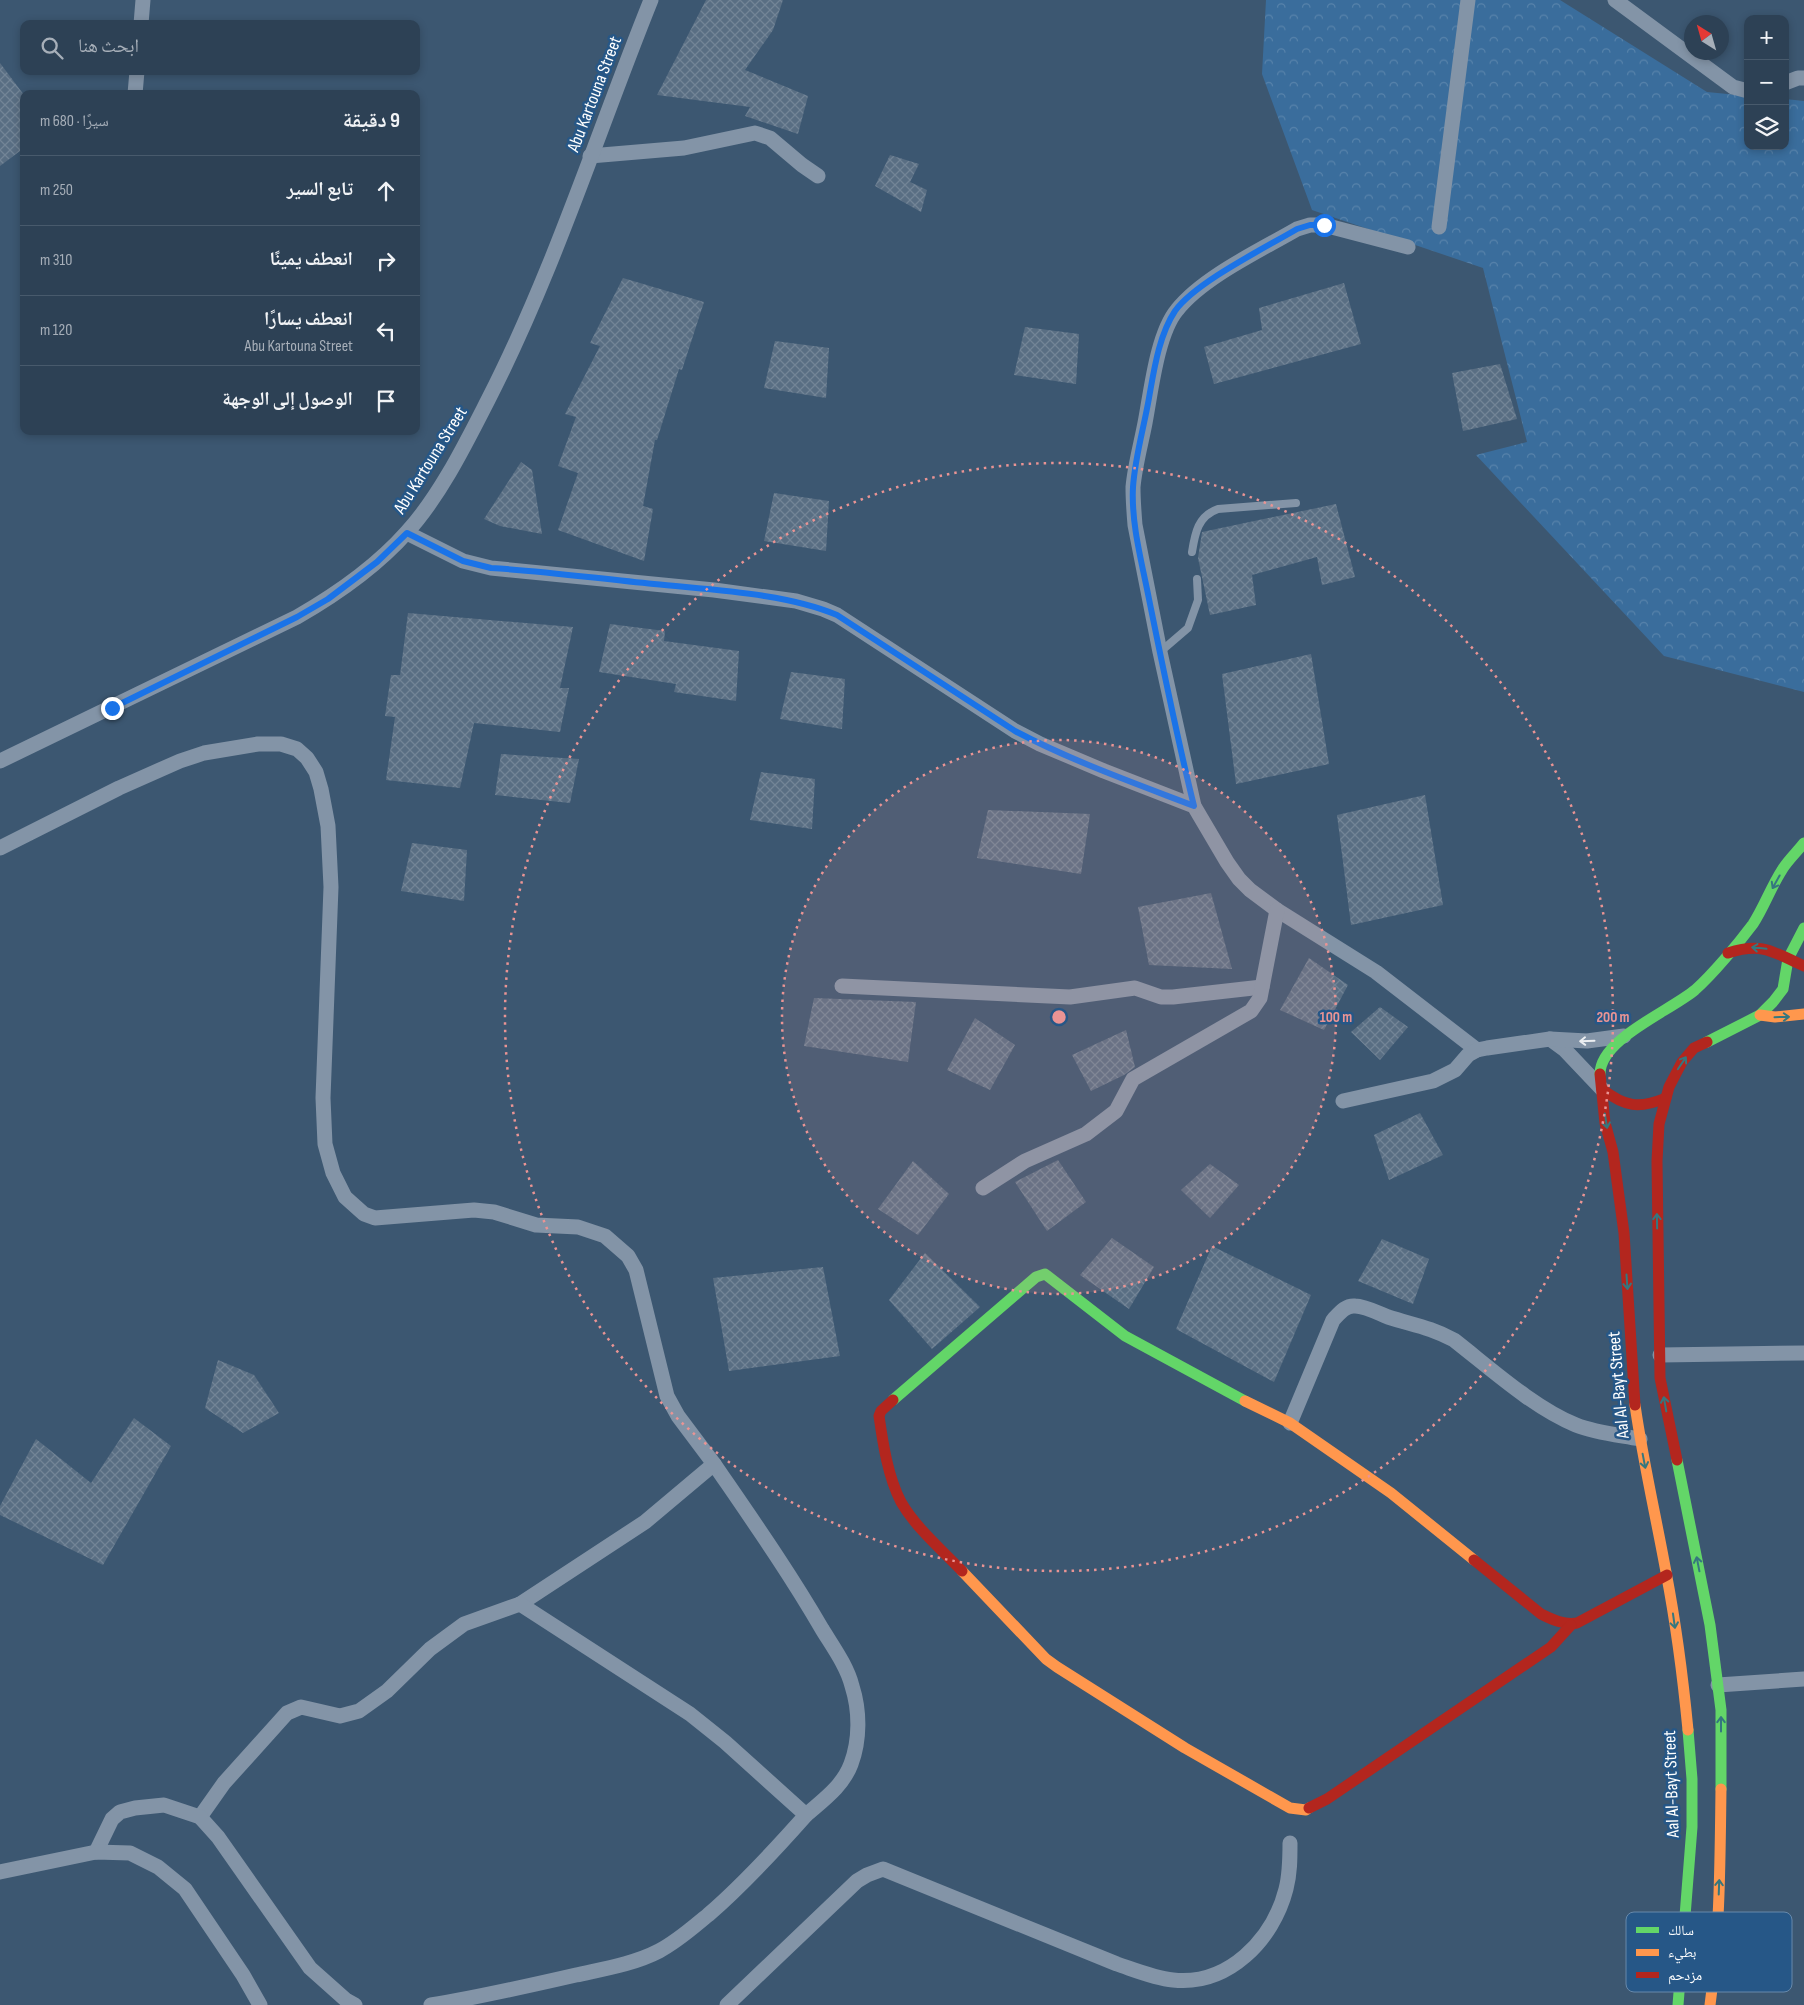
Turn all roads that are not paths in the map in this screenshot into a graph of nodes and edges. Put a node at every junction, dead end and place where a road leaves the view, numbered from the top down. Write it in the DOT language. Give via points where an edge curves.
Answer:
graph roads {
  1 [pos="143,0"];
  2 [pos="651,0"];
  3 [pos="1468,0"];
  4 [pos="1615,0"];
  5 [pos="141,20"];
  6 [pos="137,75"];
  7 [pos="1804,78"];
  8 [pos="1789,81"];
  9 [pos="135,90"];
  10 [pos="1744,90"];
  11 [pos="590,156"];
  12 [pos="818,176"];
  13 [pos="1438,227"];
  14 [pos="1408,247"];
  15 [pos="1296,503"];
  16 [pos="407,533"];
  17 [pos="1192,552"];
  18 [pos="1197,579"];
  19 [pos="1160,652"];
  20 [pos="0,761"];
  21 [pos="1194,806"];
  22 [pos="1804,843"];
  23 [pos="0,848"];
  24 [pos="1277,910"];
  25 [pos="1804,928"];
  26 [pos="1728,953"];
  27 [pos="1788,959"];
  28 [pos="1804,966"];
  29 [pos="842,986"];
  30 [pos="1262,987"];
  31 [pos="1804,1014"];
  32 [pos="1760,1015"];
  33 [pos="1624,1036"];
  34 [pos="1550,1039"];
  35 [pos="1477,1050"];
  36 [pos="1602,1090"];
  37 [pos="1666,1098"];
  38 [pos="1343,1101"];
  39 [pos="983,1188"];
  40 [pos="1804,1353"];
  41 [pos="1660,1355"];
  42 [pos="1290,1422"];
  43 [pos="1640,1439"];
  44 [pos="714,1464"];
  45 [pos="1667,1575"];
  46 [pos="520,1604"];
  47 [pos="1572,1625"];
  48 [pos="1804,1679"];
  49 [pos="1718,1685"];
  50 [pos="806,1815"];
  51 [pos="200,1817"];
  52 [pos="1290,1843"];
  53 [pos="96,1852"];
  54 [pos="0,1872"];
  55 [pos="1685,1912"];
  56 [pos="1718,1912"];
  57 [pos="1679,1992"];
  58 [pos="1712,1992"];
  59 [pos="260,2005"];
  60 [pos="355,2005"];
  61 [pos="431,2005"];
  62 [pos="727,2005"];
  63 [pos="1678,2005"];
  64 [pos="1710,2005"];
  1 -- 5 [label="street"];
  2 -- 11 [label="street, Abu Kartouna Street"];
  3 -- 13 [label="street"];
  4 -- 10 [label="street" via="1733,87"];
  6 -- 9 [label="street"];
  7 -- 8 [label="street"];
  11 -- 12 [label="street" via="684,148 755,134 770,138"];
  11 -- 16 [label="street, Abu Kartouna Street" via="545,278 502,372 464,448"];
  14 -- 19 [label="street" via="1337,227 1310,225 1297,229 1220,274 1176,311 1164,337 1153,377 1133,488 1135,525"];
  15 -- 17 [label="lane" via="1209,512 1196,532"];
  16 -- 20 [label="street, Abu Kartouna Street" via="355,579 297,617"];
  16 -- 21 [label="street" via="463,561 491,568 714,590 796,601 823,609 1015,731 1080,761"];
  18 -- 19 [label="lane" via="1198,600 1188,628"];
  19 -- 21 [label="street"];
  21 -- 24 [label="street" via="1239,879"];
  22 -- 26 [label="street, Aal Al-Bayt Street, one-way" via="1784,868 1753,923"];
  23 -- 44 [label="street" via="180,760 258,744 281,744 297,749 316,772 328,826 331,887 323,1098 325,1144 333,1174 345,1197 359,1211 375,1218 474,1210 494,1212 536,1225 578,1227 605,1236 628,1256 636,1270 667,1396"];
  24 -- 30 [label="street"];
  24 -- 35 [label="street" via="1376,972"];
  25 -- 27 [label="street"];
  27 -- 26 [label="street, one-way" via="1759,947"];
  26 -- 33 [label="street, Aal Al-Bayt Street" via="1696,989"];
  27 -- 28 [label="street"];
  27 -- 32 [label="street" via="1783,989"];
  29 -- 30 [label="street" via="1070,997 1135,988 1161,997 1173,997"];
  30 -- 39 [label="street" via="1258,1003 1251,1011 1134,1078 1116,1111 1086,1134 1025,1161"];
  32 -- 31 [label="street, one-way"];
  37 -- 32 [label="street, one-way" via="1682,1062 1694,1048"];
  33 -- 34 [label="street, one-way" via="1587,1041"];
  33 -- 36 [label="street, Aal Al-Bayt Street" via="1604,1059 1600,1071"];
  34 -- 35 [label="street"];
  34 -- 36 [label="street" via="1565,1050"];
  35 -- 38 [label="street" via="1455,1070 1433,1081"];
  36 -- 37 [label="street" via="1615,1100 1632,1106 1649,1105"];
  36 -- 43 [label="street, Aal Al-Bayt Street, one-way" via="1624,1233 1633,1388"];
  41 -- 37 [label="street, one-way" via="1657,1161 1659,1124"];
  40 -- 41 [label="street"];
  49 -- 41 [label="street, one-way" via="1708,1616 1660,1378"];
  42 -- 43 [label="street" via="1333,1320 1343,1309 1353,1305 1440,1332 1534,1401 1567,1421"];
  42 -- 47 [label="street" via="1391,1493 1541,1614"];
  42 -- 47 [label="street" via="1217,1388 1125,1336 1048,1275 1042,1274 906,1386 880,1411 879,1416 895,1483 908,1512 1046,1659 1185,1748 1290,1808 1306,1810 1327,1799 1550,1647"];
  43 -- 45 [label="street, Aal Al-Bayt Street, one-way"];
  44 -- 46 [label="street" via="645,1522"];
  44 -- 50 [label="street" via="798,1588 852,1684 858,1729 851,1766 840,1784"];
  45 -- 47 [label="street"];
  45 -- 55 [label="street, Aal Al-Bayt Street, one-way" via="1684,1691 1692,1779"];
  46 -- 50 [label="street" via="690,1714"];
  46 -- 51 [label="street" via="464,1624 359,1711 340,1716 300,1707 287,1713 224,1783"];
  48 -- 49 [label="street"];
  56 -- 49 [label="street, one-way" via="1721,1710"];
  50 -- 61 [label="street" via="730,1896 682,1937 660,1951 620,1965"];
  51 -- 53 [label="street" via="164,1805 120,1812 112,1819"];
  51 -- 60 [label="street" via="218,1837 310,1968"];
  52 -- 62 [label="street" via="1287,1888 1270,1930 1228,1969 1206,1978 1173,1980 1117,1964 883,1869 857,1881"];
  53 -- 54 [label="street"];
  53 -- 59 [label="street" via="130,1854 158,1868 186,1889"];
  57 -- 63 [label="street, Aal Al-Bayt Street, one-way"];
  64 -- 58 [label="street, one-way"];
}
